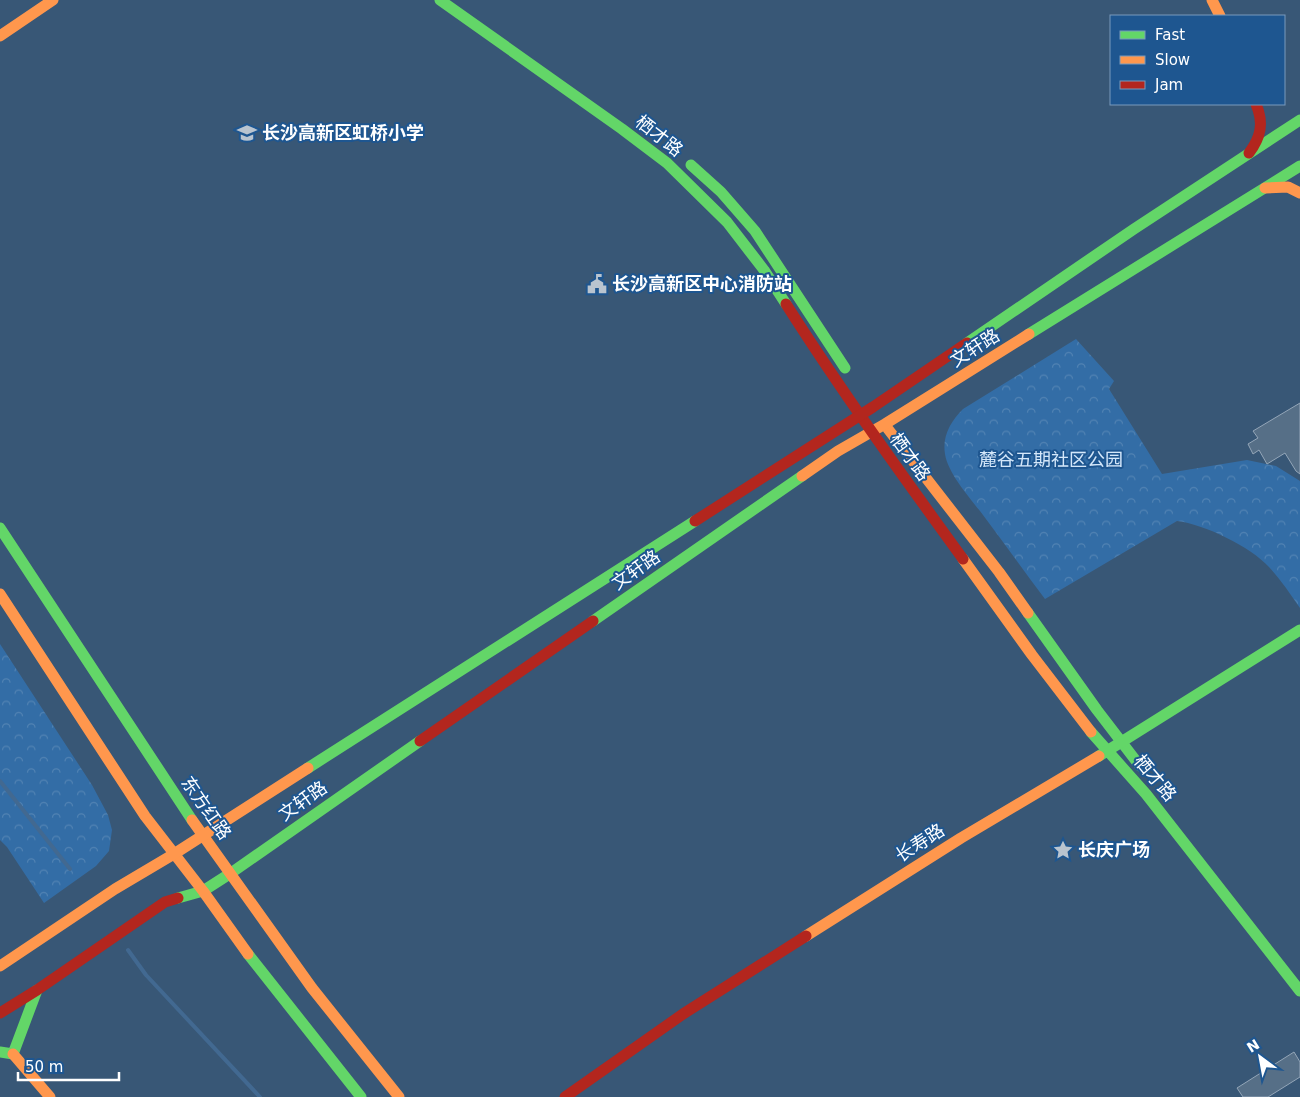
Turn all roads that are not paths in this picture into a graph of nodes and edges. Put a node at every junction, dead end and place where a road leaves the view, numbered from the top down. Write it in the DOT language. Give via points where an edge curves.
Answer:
graph roads {
  1 [pos="38,0"];
  2 [pos="53,0"];
  3 [pos="440,0"];
  4 [pos="1202,0"];
  5 [pos="1212,0"];
  6 [pos="1210,15"];
  7 [pos="1220,15"];
  8 [pos="0,27"];
  9 [pos="0,36"];
  10 [pos="1256,105"];
  11 [pos="1280,118"];
  12 [pos="1300,119"];
  13 [pos="1248,154"];
  14 [pos="685,160"];
  15 [pos="1300,166"];
  16 [pos="1265,188"];
  17 [pos="1300,193"];
  18 [pos="850,374"];
  19 [pos="870,403"];
  20 [pos="859,415"];
  21 [pos="885,424"];
  22 [pos="871,432"];
  23 [pos="0,528"];
  24 [pos="0,594"];
  25 [pos="1300,630"];
  26 [pos="1300,637"];
  27 [pos="1123,744"];
  28 [pos="1110,752"];
  29 [pos="1150,778"];
  30 [pos="202,836"];
  31 [pos="174,854"];
  32 [pos="232,873"];
  33 [pos="203,891"];
  34 [pos="3,963"];
  35 [pos="37,990"];
  36 [pos="1300,991"];
  37 [pos="0,1013"];
  38 [pos="0,1052"];
  39 [pos="13,1054"];
  40 [pos="50,1097"];
  41 [pos="360,1097"];
  42 [pos="399,1097"];
  43 [pos="565,1097"];
  44 [pos="577,1097"];
  1 -- 8 [label="main road"];
  2 -- 9 [label="main road"];
  3 -- 20 [label="main road, 栖才路" via="622,129 667,163 709,203 728,222 759,264"];
  4 -- 6 [label="main road"];
  5 -- 7 [label="main road"];
  10 -- 13 [label="main road" via="1262,127"];
  11 -- 12 [label="main road"];
  12 -- 13 [label="main road, 文轩路"];
  13 -- 19 [label="main road, 文轩路"];
  14 -- 18 [label="main road, 栖才路" via="721,192 755,231"];
  15 -- 16 [label="main road, 文轩路"];
  16 -- 17 [label="main road" via="1290,187"];
  16 -- 21 [label="main road, 文轩路"];
  19 -- 20 [label="main road, 文轩路"];
  19 -- 21 [label="main road, 栖才路"];
  20 -- 22 [label="main road, 栖才路"];
  20 -- 30 [label="main road, 文轩路"];
  21 -- 22 [label="main road, 文轩路"];
  21 -- 27 [label="main road, 栖才路" via="999,572"];
  22 -- 28 [label="main road, 栖才路" via="1032,655"];
  22 -- 32 [label="main road, 文轩路" via="838,451"];
  23 -- 30 [label="main road, 东方红路"];
  24 -- 31 [label="main road" via="145,816"];
  25 -- 27 [label="main road, 长寿路"];
  26 -- 27 [label="main road, 长寿路"];
  27 -- 28 [label="main road, 长寿路"];
  27 -- 29 [label="main road, 栖才路"];
  28 -- 36 [label="main road, 栖才路"];
  28 -- 43 [label="main road, 长寿路" via="961,838 682,1014"];
  28 -- 44 [label="main road, 长寿路" via="686,1020"];
  30 -- 31 [label="main road, 文轩路"];
  30 -- 32 [label="main road, 东方红路"];
  31 -- 33 [label="main road"];
  31 -- 34 [label="main road, 文轩路"];
  32 -- 33 [label="main road, 文轩路"];
  32 -- 42 [label="main road, 东方红路" via="312,988"];
  33 -- 35 [label="main road, 文轩路" via="165,902"];
  33 -- 41 [label="main road" via="260,971"];
  35 -- 37 [label="main road, 文轩路"];
  35 -- 39 [label="main road"];
  38 -- 39 [label="main road"];
  39 -- 40 [label="main road"];
}
